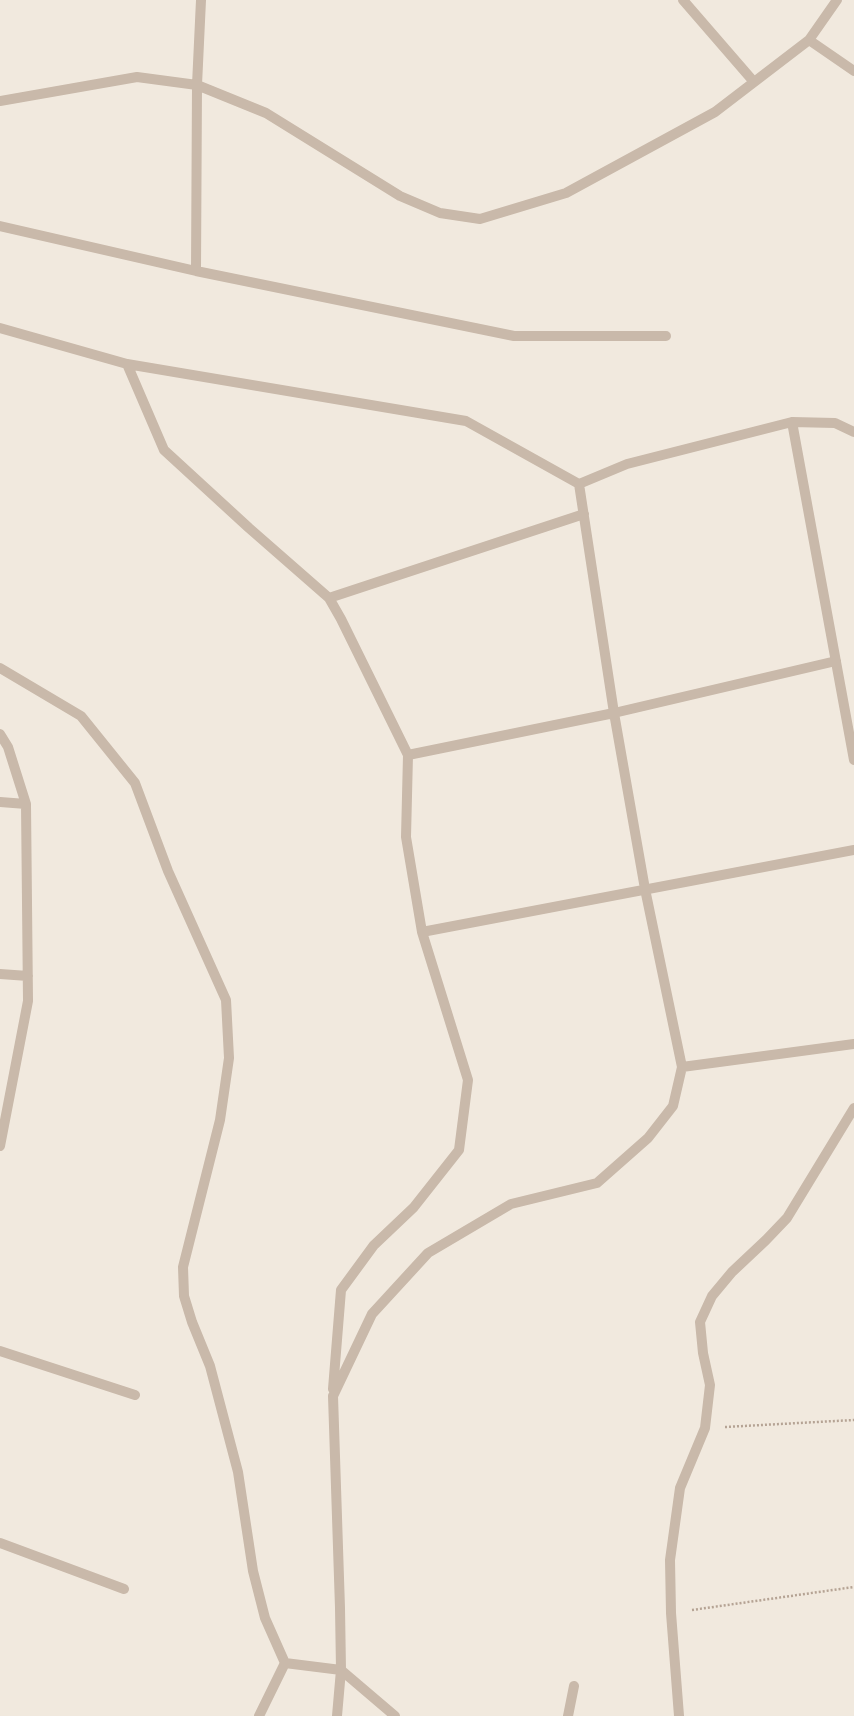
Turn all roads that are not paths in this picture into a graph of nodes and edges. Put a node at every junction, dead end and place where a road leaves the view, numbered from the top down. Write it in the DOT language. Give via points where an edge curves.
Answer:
graph roads {
  1 [pos="201,0"];
  2 [pos="683,0"];
  3 [pos="838,0"];
  4 [pos="809,40"];
  5 [pos="854,71"];
  6 [pos="754,82"];
  7 [pos="197,86"];
  8 [pos="0,102"];
  9 [pos="0,226"];
  10 [pos="196,271"];
  11 [pos="0,328"];
  12 [pos="666,336"];
  13 [pos="127,364"];
  14 [pos="792,422"];
  15 [pos="854,432"];
  16 [pos="579,484"];
  17 [pos="584,514"];
  18 [pos="329,598"];
  19 [pos="836,661"];
  20 [pos="0,668"];
  21 [pos="614,713"];
  22 [pos="0,734"];
  23 [pos="408,755"];
  24 [pos="854,760"];
  25 [pos="0,802"];
  26 [pos="26,804"];
  27 [pos="854,850"];
  28 [pos="645,889"];
  29 [pos="422,932"];
  30 [pos="0,974"];
  31 [pos="28,976"];
  32 [pos="854,1044"];
  33 [pos="682,1067"];
  34 [pos="854,1108"];
  35 [pos="0,1146"];
  36 [pos="0,1351"];
  37 [pos="135,1395"];
  38 [pos="333,1396"];
  39 [pos="0,1543"];
  40 [pos="124,1590"];
  41 [pos="285,1663"];
  42 [pos="341,1670"];
  43 [pos="574,1686"];
  44 [pos="259,1716"];
  45 [pos="337,1716"];
  46 [pos="395,1716"];
  47 [pos="568,1716"];
  48 [pos="679,1716"];
  1 -- 7 [label="street"];
  2 -- 6 [label="street"];
  3 -- 4 [label="street"];
  4 -- 5 [label="street"];
  4 -- 6 [label="street"];
  6 -- 7 [label="street" via="715,112 566,193 480,219 440,213 400,196 266,113"];
  7 -- 8 [label="street" via="138,77"];
  7 -- 10 [label="street"];
  9 -- 10 [label="street"];
  10 -- 12 [label="street" via="514,336"];
  11 -- 13 [label="street"];
  13 -- 16 [label="street" via="466,421"];
  13 -- 18 [label="street" via="164,450"];
  14 -- 15 [label="street" via="835,423"];
  14 -- 16 [label="street" via="627,464"];
  14 -- 19 [label="street"];
  16 -- 17 [label="street"];
  17 -- 18 [label="street"];
  17 -- 21 [label="street"];
  18 -- 23 [label="street"];
  19 -- 21 [label="street"];
  19 -- 24 [label="street"];
  20 -- 41 [label="street" via="81,716 135,783 168,871 226,1000 229,1058 220,1120 183,1267 184,1296 210,1366 238,1472 253,1571 265,1618"];
  21 -- 23 [label="street"];
  21 -- 28 [label="street"];
  22 -- 26 [label="street" via="8,747"];
  23 -- 29 [label="street" via="406,837"];
  25 -- 26 [label="street"];
  26 -- 31 [label="street"];
  27 -- 28 [label="street"];
  28 -- 29 [label="street"];
  28 -- 33 [label="street"];
  29 -- 38 [label="street" via="468,1080 459,1150 414,1207 374,1245 341,1290"];
  30 -- 31 [label="street"];
  31 -- 35 [label="street" via="28,1001"];
  32 -- 33 [label="street"];
  33 -- 38 [label="street" via="673,1106 648,1138 597,1183 511,1204 428,1253 372,1314"];
  34 -- 48 [label="street" via="787,1218 732,1272 712,1296 700,1322 710,1385 705,1428 680,1488 670,1560 671,1613"];
  36 -- 37 [label="street"];
  38 -- 42 [label="street"];
  39 -- 40 [label="street"];
  41 -- 42 [label="street"];
  41 -- 44 [label="street"];
  42 -- 45 [label="street"];
  42 -- 46 [label="street"];
  43 -- 47 [label="street"];
}
